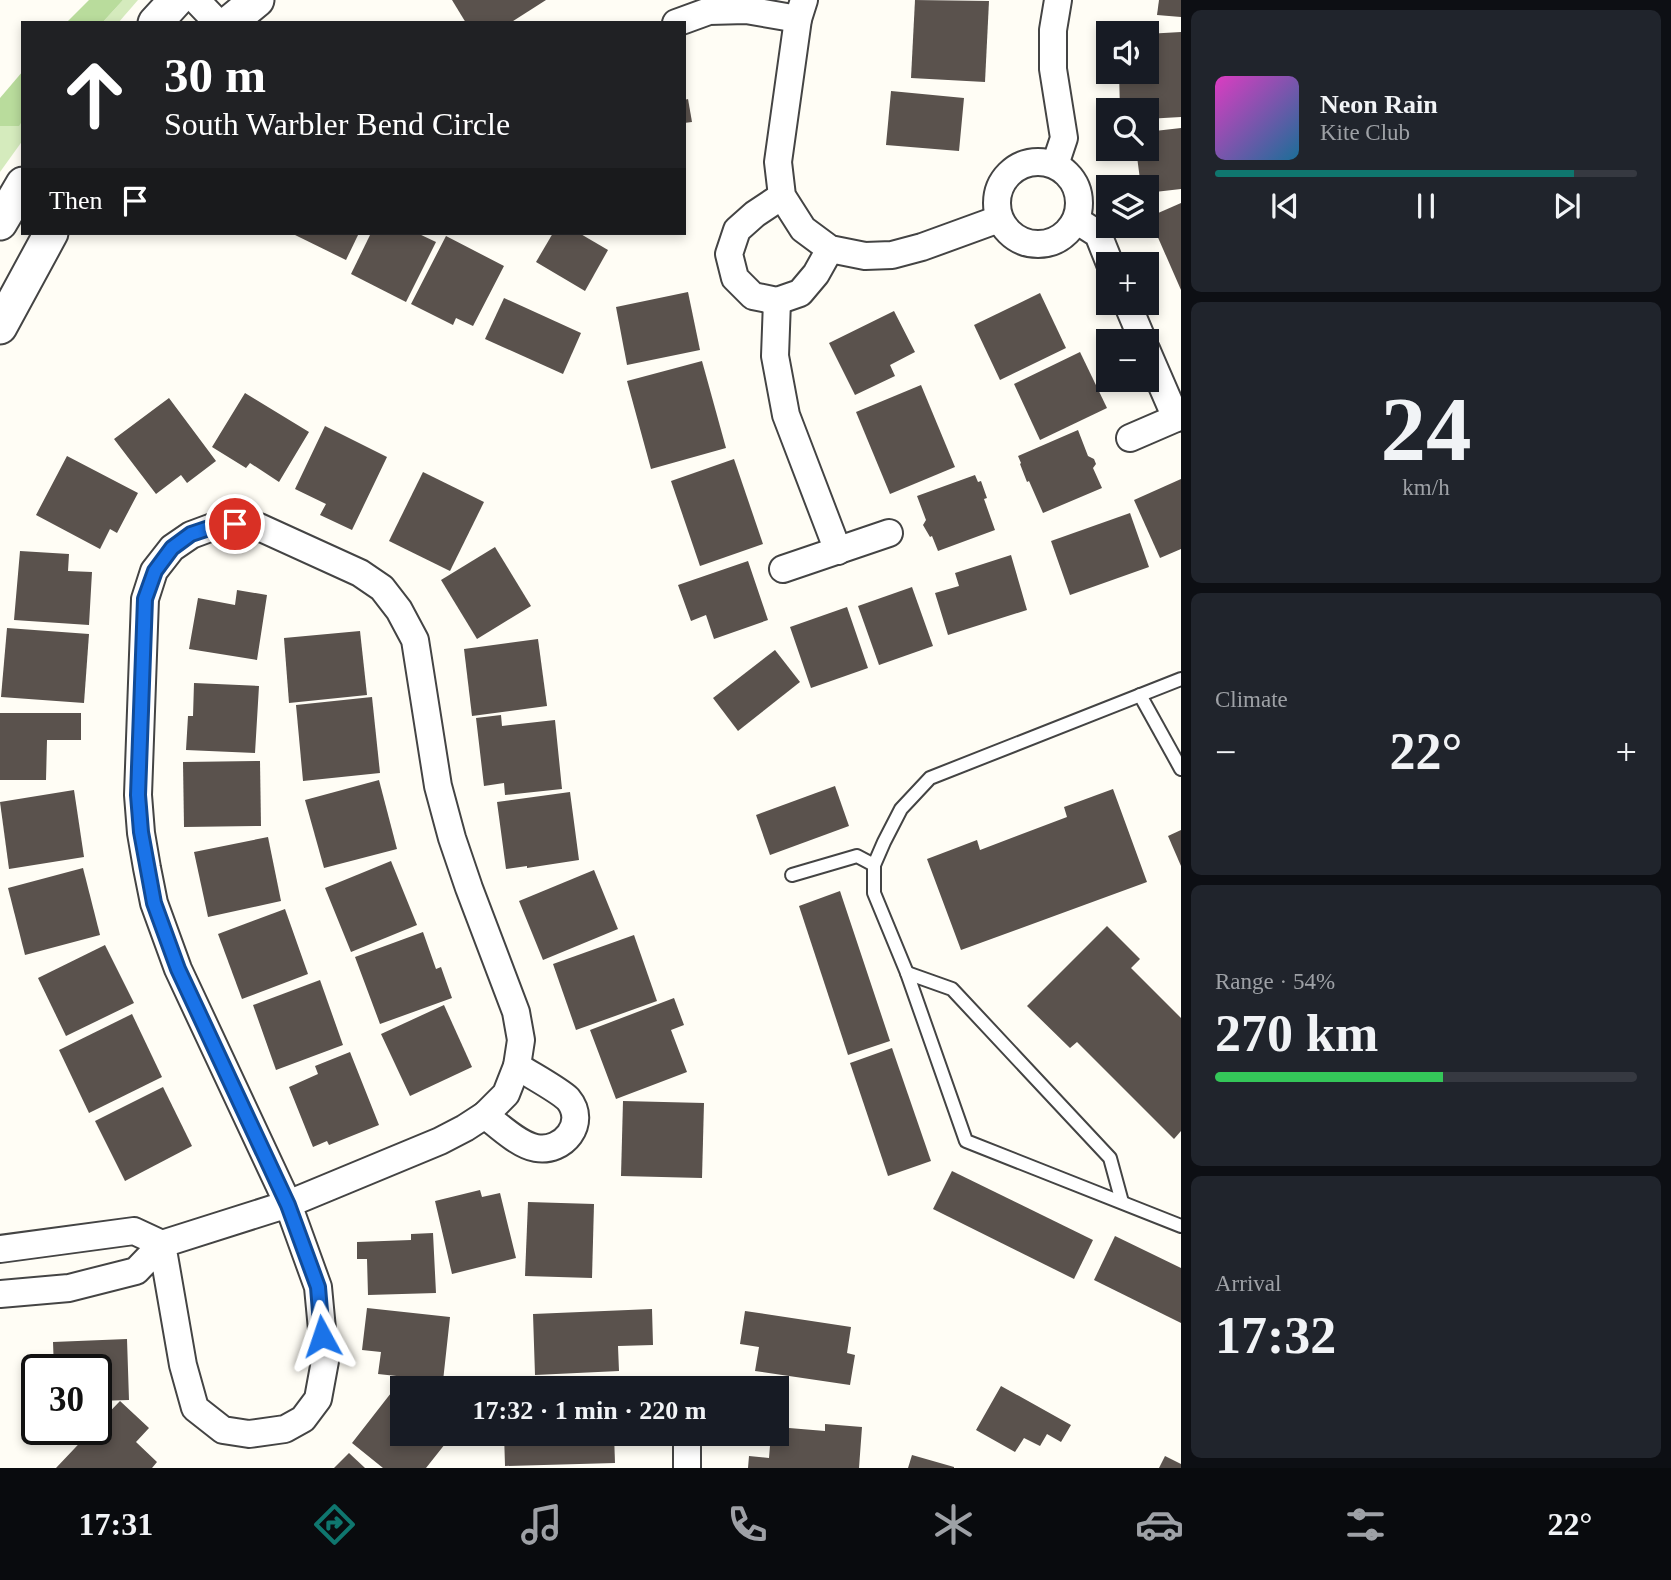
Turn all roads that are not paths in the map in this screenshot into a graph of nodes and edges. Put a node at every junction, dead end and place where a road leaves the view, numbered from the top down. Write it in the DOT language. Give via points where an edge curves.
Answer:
graph roads {
  1 [pos="176,0"];
  2 [pos="196,0"];
  3 [pos="257,0"];
  4 [pos="1058,0"];
  5 [pos="799,6"];
  6 [pos="157,21"];
  7 [pos="216,21"];
  8 [pos="231,21"];
  9 [pos="682,21"];
  10 [pos="1055,165"];
  11 [pos="21,187"];
  12 [pos="782,196"];
  13 [pos="999,219"];
  14 [pos="1076,219"];
  15 [pos="0,223"];
  16 [pos="50,235"];
  17 [pos="830,249"];
  18 [pos="1105,252"];
  19 [pos="777,301"];
  20 [pos="0,327"];
  21 [pos="1159,377"];
  22 [pos="1178,417"];
  23 [pos="1130,438"];
  24 [pos="889,533"];
  25 [pos="838,551"];
  26 [pos="783,569"];
  27 [pos="1181,679"];
  28 [pos="1140,695"];
  29 [pos="1181,769"];
  30 [pos="874,865"];
  31 [pos="792,875"];
  32 [pos="907,973"];
  33 [pos="517,1066"];
  34 [pos="485,1115"];
  35 [pos="1122,1202"];
  36 [pos="288,1205"];
  37 [pos="1181,1226"];
  38 [pos="162,1244"];
  39 [pos="0,1249"];
  40 [pos="0,1294"];
  41 [pos="687,1446"];
  42 [pos="687,1468"];
  1 -- 6 [label="street"];
  2 -- 7 [label="street"];
  3 -- 8 [label="street"];
  4 -- 10 [label="street" via="1052,69 1063,138"];
  5 -- 9 [label="street" via="709,11"];
  5 -- 12 [label="street" via="778,162"];
  10 -- 13 [label="street" via="1022,165 1008,175 999,189"];
  10 -- 14 [label="street" via="1076,189"];
  11 -- 15 [label="street"];
  12 -- 17 [label="street" via="803,229"];
  12 -- 19 [label="street" via="737,230 729,254 735,278 753,296"];
  13 -- 14 [label="street" via="1024,242 1040,244 1055,241"];
  13 -- 17 [label="street" via="892,255 865,256"];
  14 -- 18 [label="street" via="1097,234"];
  16 -- 20 [label="street"];
  17 -- 19 [label="street" via="800,293"];
  19 -- 25 [label="street" via="775,356 786,415"];
  21 -- 22 [label="street"];
  22 -- 23 [label="street"];
  24 -- 25 [label="street"];
  25 -- 26 [label="street"];
  27 -- 28 [label="lane"];
  28 -- 29 [label="lane"];
  28 -- 30 [label="lane" via="930,778 901,809"];
  30 -- 31 [label="lane" via="857,856"];
  30 -- 32 [label="lane" via="874,893"];
  32 -- 35 [label="lane" via="952,989 1111,1158"];
  32 -- 35 [label="lane" via="966,1141"];
  33 -- 34 [label="street" via="506,1094"];
  33 -- 34 [label="street" via="567,1098 576,1112 574,1127 565,1140 550,1148 534,1148"];
  33 -- 36 [label="street" via="521,1040 516,1012 452,838 438,786 415,640 399,610 382,588 360,573 259,527 218,525 191,534 172,548 155,571 145,599 138,795 141,832 154,903 178,969"];
  34 -- 36 [label="street" via="440,1142"];
  35 -- 37 [label="lane"];
  36 -- 38 [label="street"];
  36 -- 38 [label="street" via="318,1287 325,1361 318,1399 303,1419 285,1429 249,1434 223,1430 195,1408"];
  38 -- 39 [label="street" via="134,1231"];
  38 -- 40 [label="street" via="136,1271 69,1288"];
  41 -- 42 [label="street"];
}
